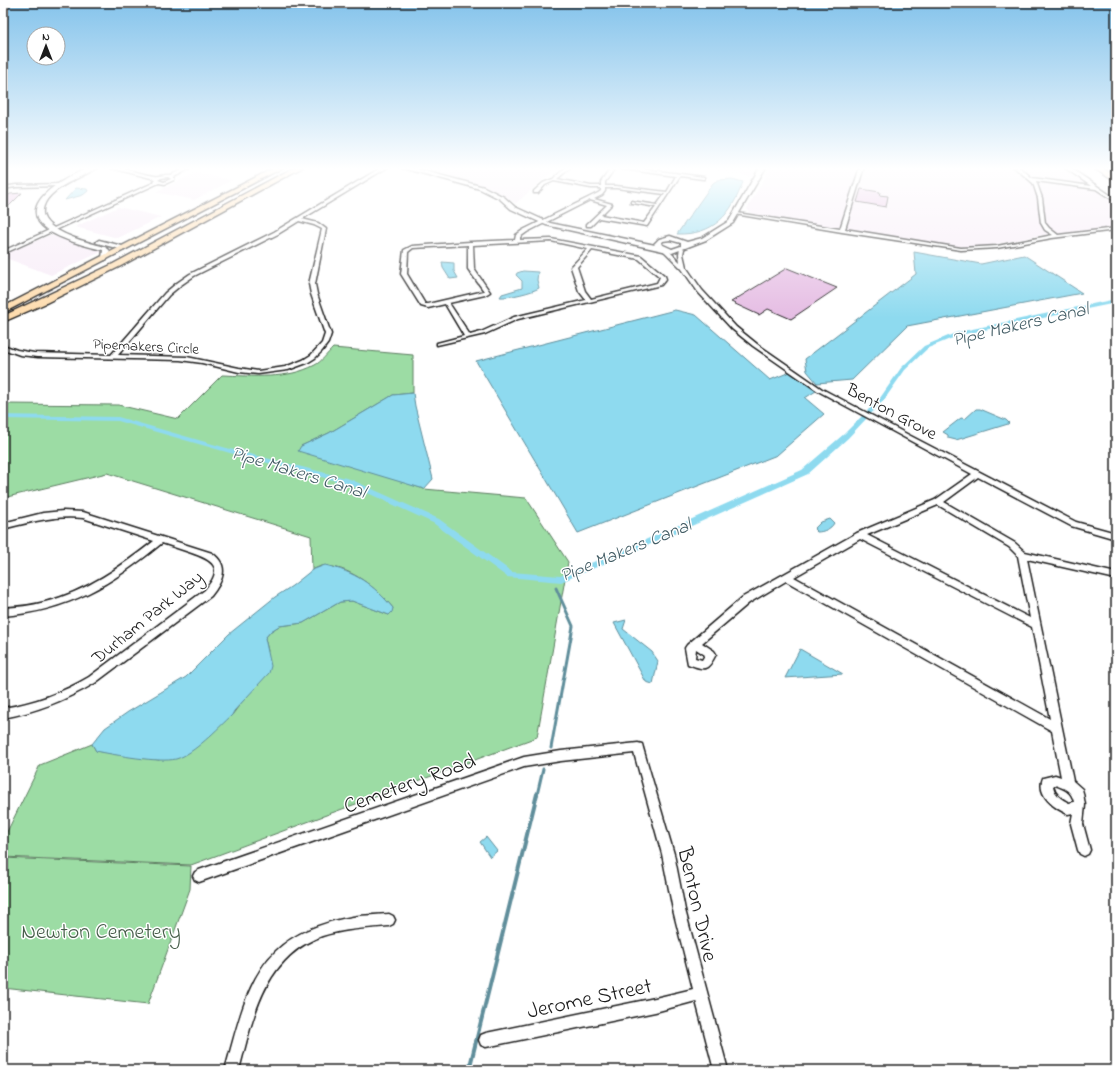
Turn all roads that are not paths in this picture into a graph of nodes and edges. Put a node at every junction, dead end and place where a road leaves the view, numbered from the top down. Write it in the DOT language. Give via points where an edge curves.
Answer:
graph roads {
  1 [pos="40,217"];
  2 [pos="80,217"];
  3 [pos="184,217"];
  4 [pos="205,217"];
  5 [pos="304,217"];
  6 [pos="533,217"];
  7 [pos="557,217"];
  8 [pos="561,217"];
  9 [pos="597,217"];
  10 [pos="604,217"];
  11 [pos="650,217"];
  12 [pos="734,217"];
  13 [pos="756,217"];
  14 [pos="846,217"];
  15 [pos="1043,217"];
  16 [pos="299,220"];
  17 [pos="546,223"];
  18 [pos="589,224"];
  19 [pos="1116,229"];
  20 [pos="53,230"];
  21 [pos="842,231"];
  22 [pos="1057,236"];
  23 [pos="707,237"];
  24 [pos="73,238"];
  25 [pos="677,239"];
  26 [pos="528,240"];
  27 [pos="661,240"];
  28 [pos="517,241"];
  29 [pos="631,242"];
  30 [pos="470,243"];
  31 [pos="124,248"];
  32 [pos="591,248"];
  33 [pos="683,248"];
  34 [pos="664,249"];
  35 [pos="3,253"];
  36 [pos="105,258"];
  37 [pos="684,268"];
  38 [pos="68,289"];
  39 [pos="590,300"];
  40 [pos="446,302"];
  41 [pos="3,310"];
  42 [pos="3,319"];
  43 [pos="468,337"];
  44 [pos="439,344"];
  45 [pos="3,346"];
  46 [pos="113,357"];
  47 [pos="978,473"];
  48 [pos="938,502"];
  49 [pos="3,526"];
  50 [pos="860,536"];
  51 [pos="1116,536"];
  52 [pos="160,540"];
  53 [pos="1022,555"];
  54 [pos="1116,576"];
  55 [pos="788,578"];
  56 [pos="3,612"];
  57 [pos="1036,626"];
  58 [pos="695,643"];
  59 [pos="3,713"];
  60 [pos="1056,728"];
  61 [pos="638,748"];
  62 [pos="1068,784"];
  63 [pos="1080,805"];
  64 [pos="1084,850"];
  65 [pos="199,876"];
  66 [pos="388,920"];
  67 [pos="701,993"];
  68 [pos="486,1040"];
  69 [pos="232,1070"];
  70 [pos="721,1070"];
  1 -- 20 [label="street"];
  2 -- 20 [label="street"];
  3 -- 31 [label="main road"];
  4 -- 38 [label="main road"];
  5 -- 16 [label="street"];
  6 -- 17 [label="street"];
  7 -- 17 [label="street"];
  8 -- 17 [label="street"];
  9 -- 18 [label="street"];
  10 -- 11 [label="street" via="645,225"];
  12 -- 23 [label="street"];
  13 -- 21 [label="street"];
  14 -- 21 [label="street"];
  15 -- 22 [label="street" via="1047,229"];
  16 -- 46 [label="street" via="179,284 167,294"];
  16 -- 46 [label="street, Pipemakers Circle" via="320,225 324,232 312,284 328,334 323,347 314,356 289,367 266,372 245,371 193,360"];
  17 -- 26 [label="street" via="530,234"];
  17 -- 28 [label="street" via="521,233"];
  17 -- 29 [label="street"];
  19 -- 22 [label="street"];
  20 -- 24 [label="street"];
  20 -- 35 [label="street"];
  21 -- 22 [label="street" via="961,249 997,247"];
  23 -- 25 [label="street"];
  23 -- 33 [label="street"];
  24 -- 31 [label="street"];
  24 -- 36 [label="street" via="105,249"];
  25 -- 27 [label="street"];
  25 -- 33 [label="street" via="684,242"];
  26 -- 28 [label="street"];
  26 -- 32 [label="street" via="551,240"];
  27 -- 29 [label="street"];
  27 -- 34 [label="street" via="657,244"];
  28 -- 30 [label="street"];
  29 -- 34 [label="street"];
  30 -- 40 [label="street" via="471,269 487,292"];
  30 -- 40 [label="street" via="416,246 406,251 404,274 421,302 425,306"];
  31 -- 36 [label="main road"];
  31 -- 38 [label="main road" via="128,252 126,257"];
  32 -- 39 [label="street" via="574,268 582,291"];
  32 -- 39 [label="street" via="641,258 663,279 659,284"];
  33 -- 34 [label="street" via="672,251"];
  33 -- 37 [label="street, Benton Grove" via="680,254"];
  34 -- 37 [label="street, Benton Grove"];
  36 -- 41 [label="main road"];
  37 -- 47 [label="street, Benton Grove" via="700,291 734,328 755,345 820,390"];
  38 -- 42 [label="main road"];
  39 -- 43 [label="street" via="516,318"];
  40 -- 43 [label="street"];
  43 -- 44 [label="street"];
  45 -- 46 [label="street, Pipemakers Circle" via="22,354"];
  47 -- 48 [label="street"];
  47 -- 51 [label="street, Benton Grove" via="1074,524"];
  48 -- 50 [label="street"];
  48 -- 53 [label="street" via="1012,545"];
  49 -- 52 [label="street, Durham Park Way" via="70,513 90,516"];
  50 -- 55 [label="street"];
  50 -- 57 [label="street"];
  52 -- 56 [label="street" via="132,562 79,594 40,608"];
  52 -- 59 [label="street, Durham Park Way" via="216,559 220,573 212,588 84,685 34,707"];
  53 -- 54 [label="street"];
  53 -- 57 [label="street"];
  55 -- 58 [label="street" via="746,600"];
  55 -- 60 [label="street"];
  57 -- 60 [label="street"];
  60 -- 62 [label="street"];
  61 -- 65 [label="street, Cemetery Road" via="524,762"];
  61 -- 67 [label="street, Benton Drive" via="668,854 679,910"];
  62 -- 63 [label="street" via="1078,793"];
  62 -- 63 [label="street" via="1055,780 1047,782 1047,791 1056,803 1068,809"];
  63 -- 64 [label="street" via="1077,824"];
  66 -- 69 [label="street" via="329,928 304,937 283,951 259,986"];
  67 -- 68 [label="street, Jerome Street" via="656,1005"];
  67 -- 70 [label="street, Benton Drive"];
}
